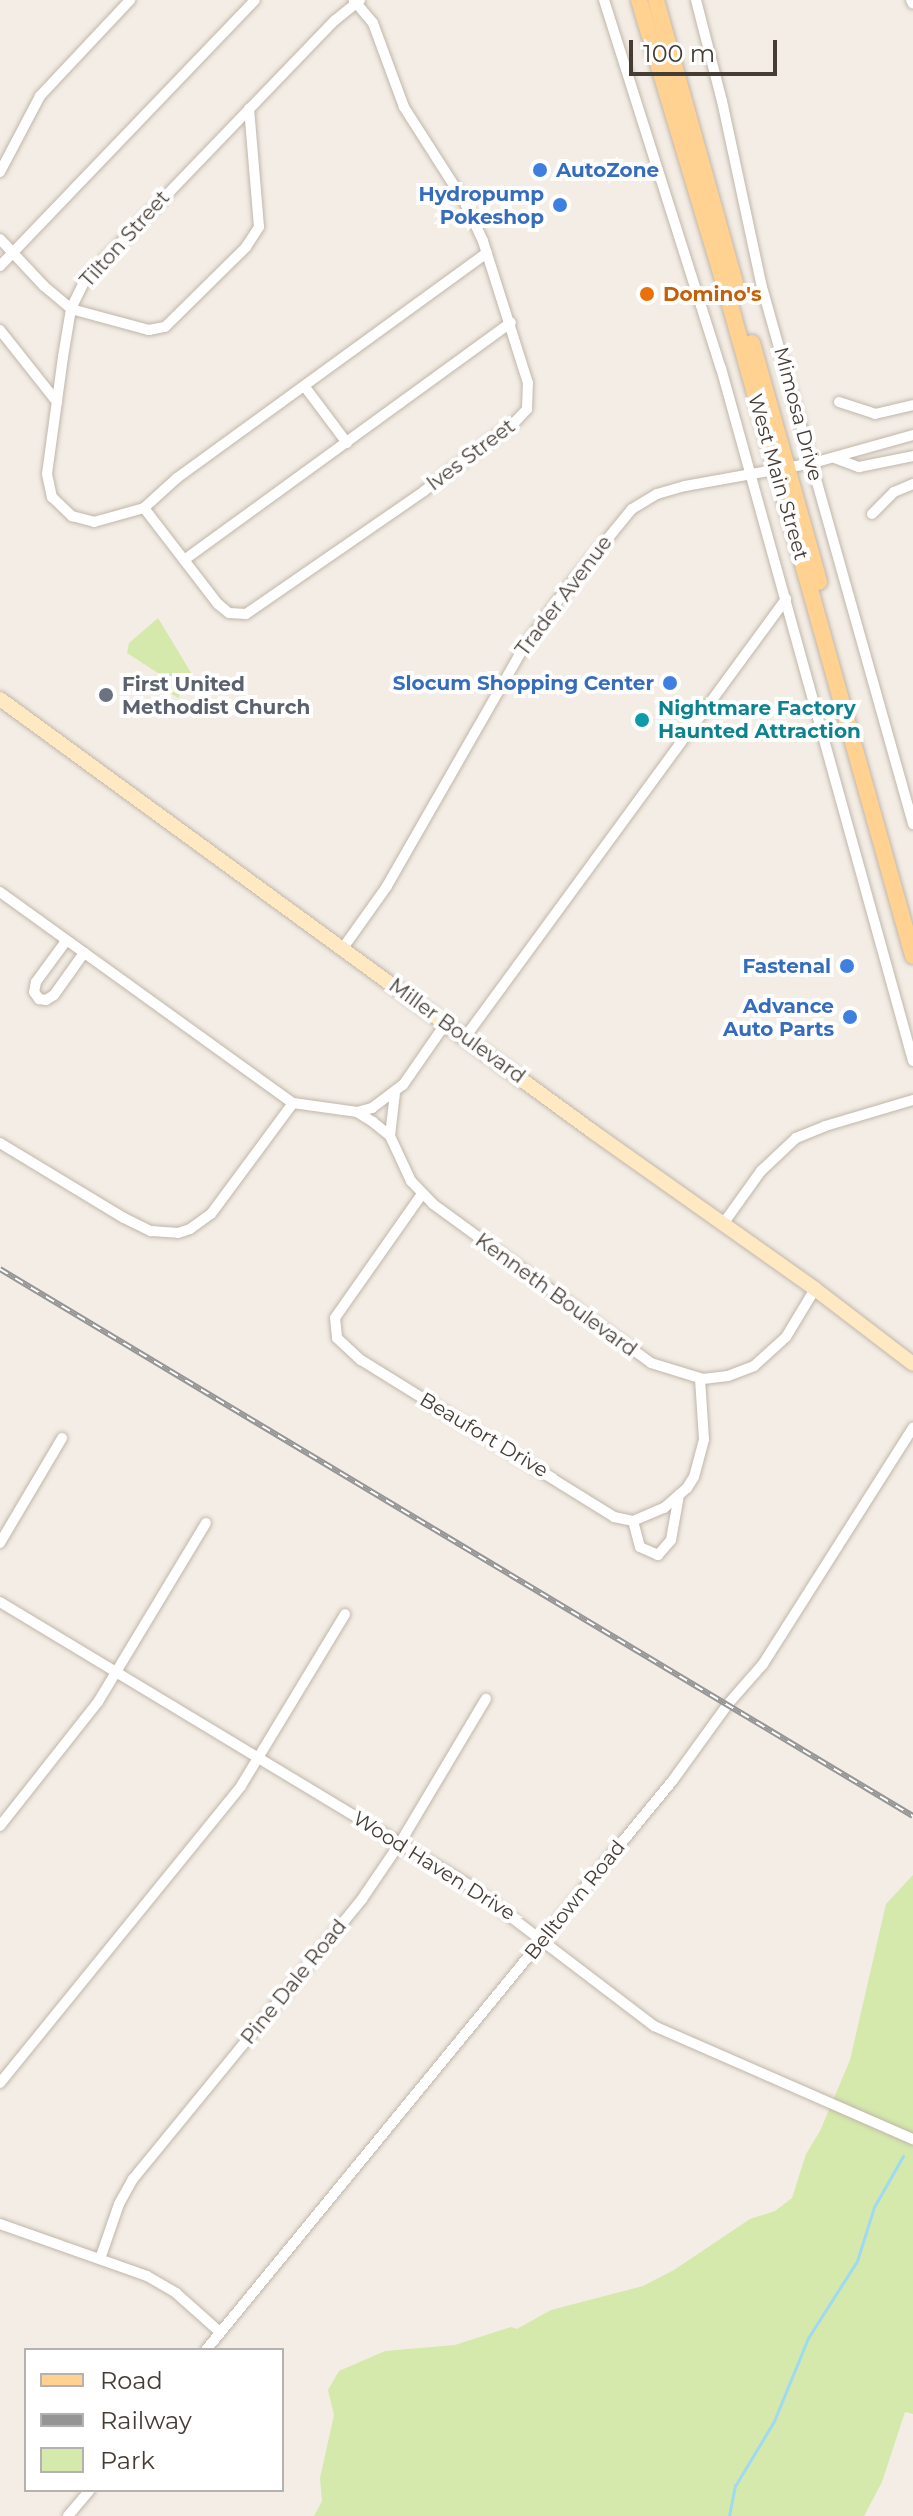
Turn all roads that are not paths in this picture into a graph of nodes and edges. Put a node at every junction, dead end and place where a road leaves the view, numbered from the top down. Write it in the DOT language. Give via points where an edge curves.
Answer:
graph roads {
  1 [pos="130,0"];
  2 [pos="255,0"];
  3 [pos="604,0"];
  4 [pos="639,0"];
  5 [pos="656,0"];
  6 [pos="696,0"];
  7 [pos="357,1"];
  8 [pos="249,108"];
  9 [pos="0,172"];
  10 [pos="0,239"];
  11 [pos="14,252"];
  12 [pos="487,253"];
  13 [pos="0,266"];
  14 [pos="71,309"];
  15 [pos="511,322"];
  16 [pos="0,330"];
  17 [pos="305,387"];
  18 [pos="57,402"];
  19 [pos="839,402"];
  20 [pos="913,405"];
  21 [pos="913,435"];
  22 [pos="347,443"];
  23 [pos="913,456"];
  24 [pos="835,458"];
  25 [pos="813,463"];
  26 [pos="782,470"];
  27 [pos="751,477"];
  28 [pos="913,484"];
  29 [pos="144,508"];
  30 [pos="872,514"];
  31 [pos="184,560"];
  32 [pos="786,599"];
  33 [pos="0,699"];
  34 [pos="913,824"];
  35 [pos="0,892"];
  36 [pos="913,915"];
  37 [pos="66,941"];
  38 [pos="343,948"];
  39 [pos="84,953"];
  40 [pos="913,956"];
  41 [pos="446,1023"];
  42 [pos="466,1036"];
  43 [pos="913,1061"];
  44 [pos="395,1093"];
  45 [pos="913,1100"];
  46 [pos="293,1103"];
  47 [pos="357,1112"];
  48 [pos="390,1136"];
  49 [pos="0,1143"];
  50 [pos="422,1194"];
  51 [pos="723,1224"];
  52 [pos="815,1289"];
  53 [pos="913,1364"];
  54 [pos="700,1379"];
  55 [pos="913,1428"];
  56 [pos="62,1438"];
  57 [pos="679,1495"];
  58 [pos="633,1521"];
  59 [pos="206,1523"];
  60 [pos="0,1543"];
  61 [pos="0,1602"];
  62 [pos="345,1614"];
  63 [pos="117,1672"];
  64 [pos="486,1699"];
  65 [pos="258,1757"];
  66 [pos="0,1826"];
  67 [pos="400,1843"];
  68 [pos="543,1939"];
  69 [pos="0,2083"];
  70 [pos="913,2139"];
  71 [pos="0,2224"];
  72 [pos="100,2259"];
  73 [pos="220,2332"];
  74 [pos="208,2348"];
  75 [pos="88,2492"];
  76 [pos="68,2516"];
  1 -- 9 [label="street" via="40,96"];
  2 -- 11 [label="street"];
  3 -- 27 [label="street" via="689,261"];
  4 -- 26 [label="main road, West Main Street"];
  5 -- 26 [label="main road, West Main Street"];
  6 -- 25 [label="street, Mimosa Drive" via="762,287"];
  7 -- 8 [label="street, Tilton Street"];
  7 -- 12 [label="street, Ives Street" via="373,23 404,107 464,201"];
  8 -- 14 [label="street, Tilton Street" via="85,280"];
  8 -- 14 [label="street" via="260,221 246,247 165,327 149,330"];
  10 -- 11 [label="street"];
  11 -- 13 [label="street"];
  11 -- 14 [label="street"];
  12 -- 15 [label="street, Ives Street"];
  12 -- 17 [label="street"];
  14 -- 18 [label="street, Tilton Street"];
  15 -- 22 [label="street"];
  15 -- 31 [label="street, Ives Street" via="528,383 527,409 424,491 246,614 224,609"];
  16 -- 18 [label="street"];
  17 -- 22 [label="street"];
  17 -- 29 [label="street" via="177,478"];
  18 -- 29 [label="street, Tilton Street" via="47,481 52,497 72,516 94,522"];
  19 -- 20 [label="street" via="875,414"];
  21 -- 24 [label="street, Trader Avenue"];
  22 -- 31 [label="street"];
  23 -- 24 [label="street" via="859,467"];
  24 -- 25 [label="street, Trader Avenue"];
  25 -- 26 [label="street, Trader Avenue"];
  25 -- 34 [label="street, Mimosa Drive"];
  26 -- 27 [label="street, Trader Avenue"];
  26 -- 36 [label="main road, West Main Street"];
  26 -- 40 [label="main road, West Main Street"];
  27 -- 32 [label="street"];
  27 -- 38 [label="street, Trader Avenue" via="657,494 622,519 522,650 387,886"];
  28 -- 30 [label="street" via="894,492"];
  29 -- 31 [label="street, Ives Street"];
  32 -- 42 [label="street"];
  32 -- 43 [label="street"];
  33 -- 38 [label="street, Miller Boulevard"];
  35 -- 37 [label="street, Kenneth Boulevard"];
  37 -- 39 [label="street, Kenneth Boulevard"];
  37 -- 39 [label="street" via="36,982 39,999 54,995"];
  38 -- 41 [label="street, Miller Boulevard"];
  39 -- 46 [label="street, Kenneth Boulevard"];
  41 -- 42 [label="street, Miller Boulevard"];
  41 -- 44 [label="street"];
  42 -- 51 [label="street, Miller Boulevard"];
  44 -- 47 [label="street"];
  44 -- 48 [label="street"];
  45 -- 51 [label="street" via="796,1138 761,1171"];
  46 -- 47 [label="street, Kenneth Boulevard"];
  46 -- 49 [label="street" via="211,1214 178,1233 151,1231 124,1218"];
  47 -- 48 [label="street, Kenneth Boulevard"];
  48 -- 50 [label="street, Kenneth Boulevard"];
  50 -- 54 [label="street, Kenneth Boulevard" via="633,1352"];
  50 -- 58 [label="street, Beaufort Drive" via="339,1308 337,1338 361,1360 614,1517"];
  51 -- 52 [label="street, Miller Boulevard"];
  52 -- 53 [label="street, Miller Boulevard"];
  52 -- 54 [label="street" via="786,1337 765,1358 728,1376"];
  54 -- 57 [label="street" via="702,1455 694,1477"];
  55 -- 68 [label="street, Belltown Road" via="763,1664"];
  56 -- 60 [label="street"];
  57 -- 58 [label="street" via="656,1513"];
  57 -- 58 [label="street" via="671,1540 658,1555 640,1547"];
  59 -- 63 [label="street"];
  61 -- 63 [label="street, Wood Haven Drive"];
  62 -- 65 [label="street"];
  63 -- 65 [label="street, Wood Haven Drive"];
  63 -- 66 [label="street"];
  64 -- 67 [label="street, Pine Dale Road"];
  65 -- 67 [label="street, Wood Haven Drive"];
  65 -- 69 [label="street" via="218,1814"];
  67 -- 68 [label="street, Wood Haven Drive"];
  67 -- 72 [label="street, Pine Dale Road" via="362,1899 142,2166 119,2204"];
  68 -- 70 [label="street, Wood Haven Drive" via="625,2006 670,2034"];
  68 -- 73 [label="street, Belltown Road"];
  71 -- 72 [label="street"];
  72 -- 73 [label="street" via="162,2284"];
  73 -- 74 [label="street, Belltown Road"];
  75 -- 76 [label="street"];
}
